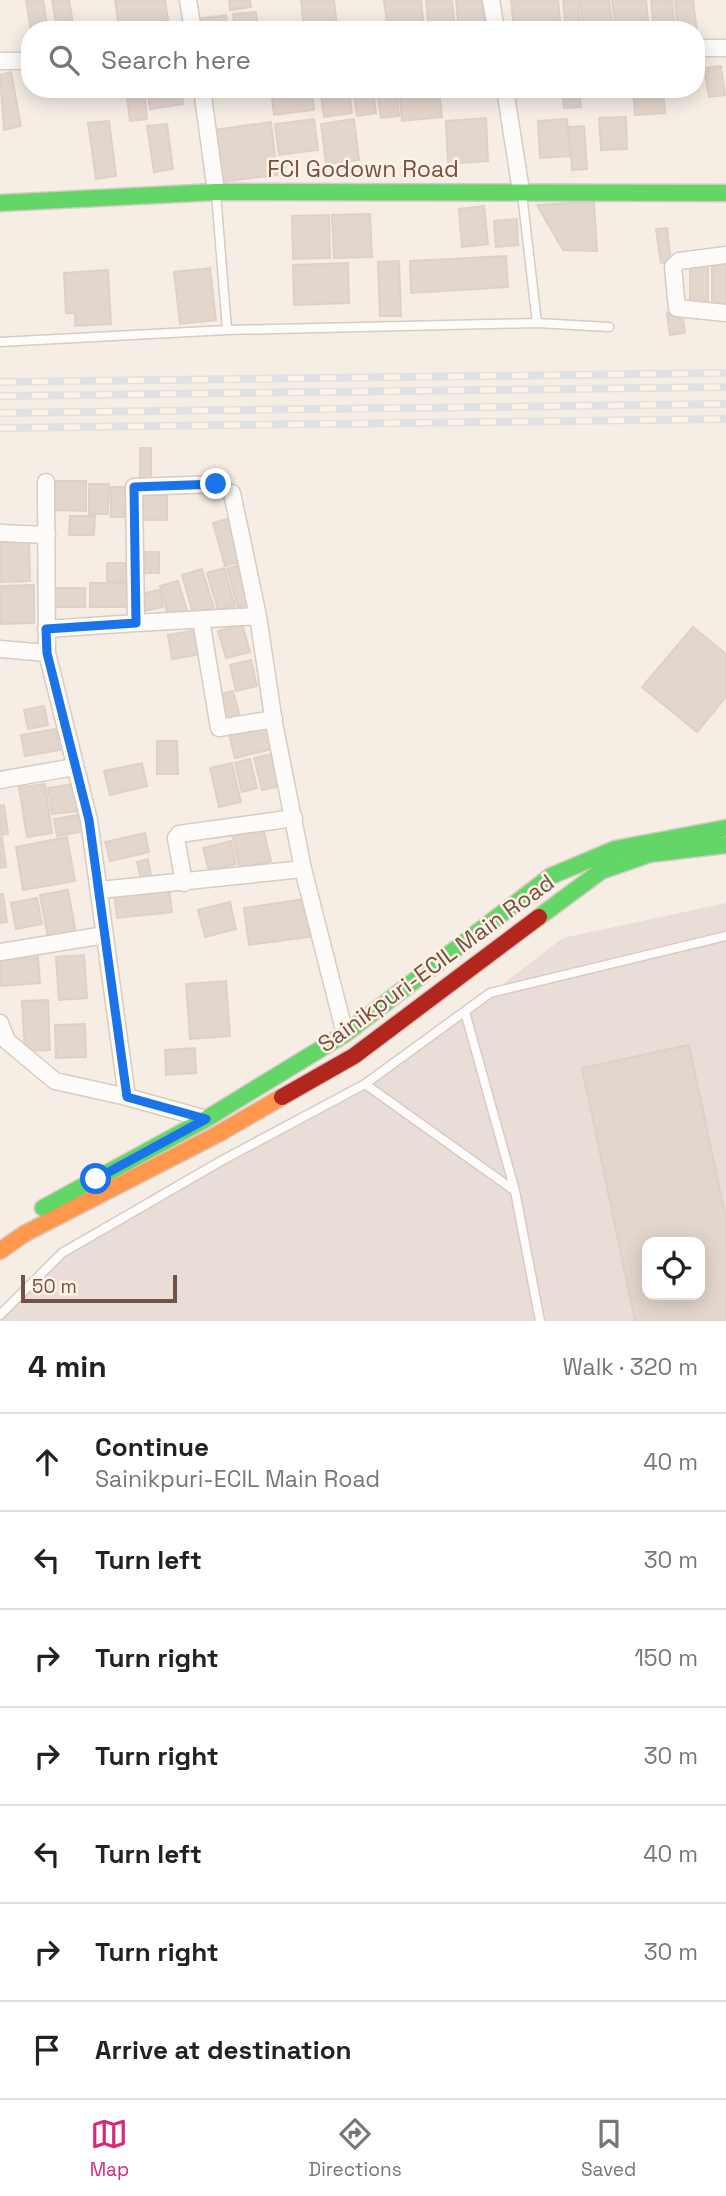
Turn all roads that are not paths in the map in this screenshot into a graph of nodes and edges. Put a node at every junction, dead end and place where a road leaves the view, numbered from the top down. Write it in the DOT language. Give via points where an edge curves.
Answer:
graph roads {
  1 [pos="188,0"];
  2 [pos="491,0"];
  3 [pos="192,21"];
  4 [pos="494,21"];
  5 [pos="705,48"];
  6 [pos="726,48"];
  7 [pos="0,61"];
  8 [pos="21,61"];
  9 [pos="203,98"];
  10 [pos="506,98"];
  11 [pos="521,191"];
  12 [pos="216,192"];
  13 [pos="726,193"];
  14 [pos="0,203"];
  15 [pos="726,255"];
  16 [pos="726,313"];
  17 [pos="537,323"];
  18 [pos="609,327"];
  19 [pos="227,330"];
  20 [pos="0,342"];
  21 [pos="46,482"];
  22 [pos="216,484"];
  23 [pos="232,493"];
  24 [pos="0,533"];
  25 [pos="47,535"];
  26 [pos="258,616"];
  27 [pos="201,620"];
  28 [pos="136,623"];
  29 [pos="46,629"];
  30 [pos="0,649"];
  31 [pos="47,653"];
  32 [pos="274,719"];
  33 [pos="74,767"];
  34 [pos="0,780"];
  35 [pos="294,818"];
  36 [pos="726,828"];
  37 [pos="726,845"];
  38 [pos="303,869"];
  39 [pos="184,883"];
  40 [pos="100,891"];
  41 [pos="105,935"];
  42 [pos="726,936"];
  43 [pos="0,952"];
  44 [pos="465,1012"];
  45 [pos="0,1023"];
  46 [pos="345,1034"];
  47 [pos="365,1084"];
  48 [pos="127,1097"];
  49 [pos="206,1119"];
  50 [pos="515,1191"];
  51 [pos="0,1232"];
  52 [pos="0,1251"];
  53 [pos="0,1315"];
  54 [pos="540,1321"];
  1 -- 3 [label="street"];
  2 -- 4 [label="street"];
  5 -- 6 [label="street"];
  7 -- 8 [label="street"];
  9 -- 12 [label="street"];
  10 -- 11 [label="street"];
  11 -- 12 [label="main road, FCI Godown Road"];
  11 -- 13 [label="main road, FCI Godown Road"];
  11 -- 17 [label="lane"];
  12 -- 14 [label="main road, FCI Godown Road"];
  12 -- 19 [label="lane"];
  15 -- 16 [label="street" via="679,261 673,267 677,308"];
  17 -- 18 [label="lane"];
  17 -- 19 [label="lane"];
  19 -- 20 [label="lane"];
  21 -- 25 [label="street"];
  22 -- 28 [label="street" via="134,487"];
  23 -- 26 [label="street"];
  24 -- 25 [label="street"];
  25 -- 29 [label="street"];
  26 -- 27 [label="street"];
  26 -- 32 [label="street"];
  27 -- 28 [label="street"];
  27 -- 32 [label="street" via="219,728"];
  28 -- 29 [label="street"];
  29 -- 31 [label="street"];
  30 -- 31 [label="street"];
  31 -- 33 [label="street"];
  32 -- 35 [label="street"];
  33 -- 34 [label="street"];
  33 -- 40 [label="street" via="89,820"];
  35 -- 38 [label="street"];
  35 -- 39 [label="street" via="179,834"];
  36 -- 46 [label="main road, Sainikpuri-ECIL Main Road" via="624,844 584,857 551,876"];
  37 -- 52 [label="main road, Sainikpuri-ECIL Main Road" via="650,855 601,871 354,1055"];
  38 -- 39 [label="street"];
  38 -- 46 [label="street"];
  39 -- 40 [label="street"];
  40 -- 41 [label="street"];
  41 -- 43 [label="street"];
  41 -- 48 [label="street"];
  42 -- 44 [label="lane" via="490,993"];
  44 -- 47 [label="lane"];
  44 -- 50 [label="lane"];
  45 -- 48 [label="street" via="7,1041 54,1082"];
  46 -- 49 [label="main road, Sainikpuri-ECIL Main Road"];
  47 -- 50 [label="lane"];
  47 -- 53 [label="lane" via="62,1253"];
  48 -- 49 [label="street"];
  49 -- 51 [label="main road, Sainikpuri-ECIL Main Road"];
  50 -- 54 [label="lane"];
}
